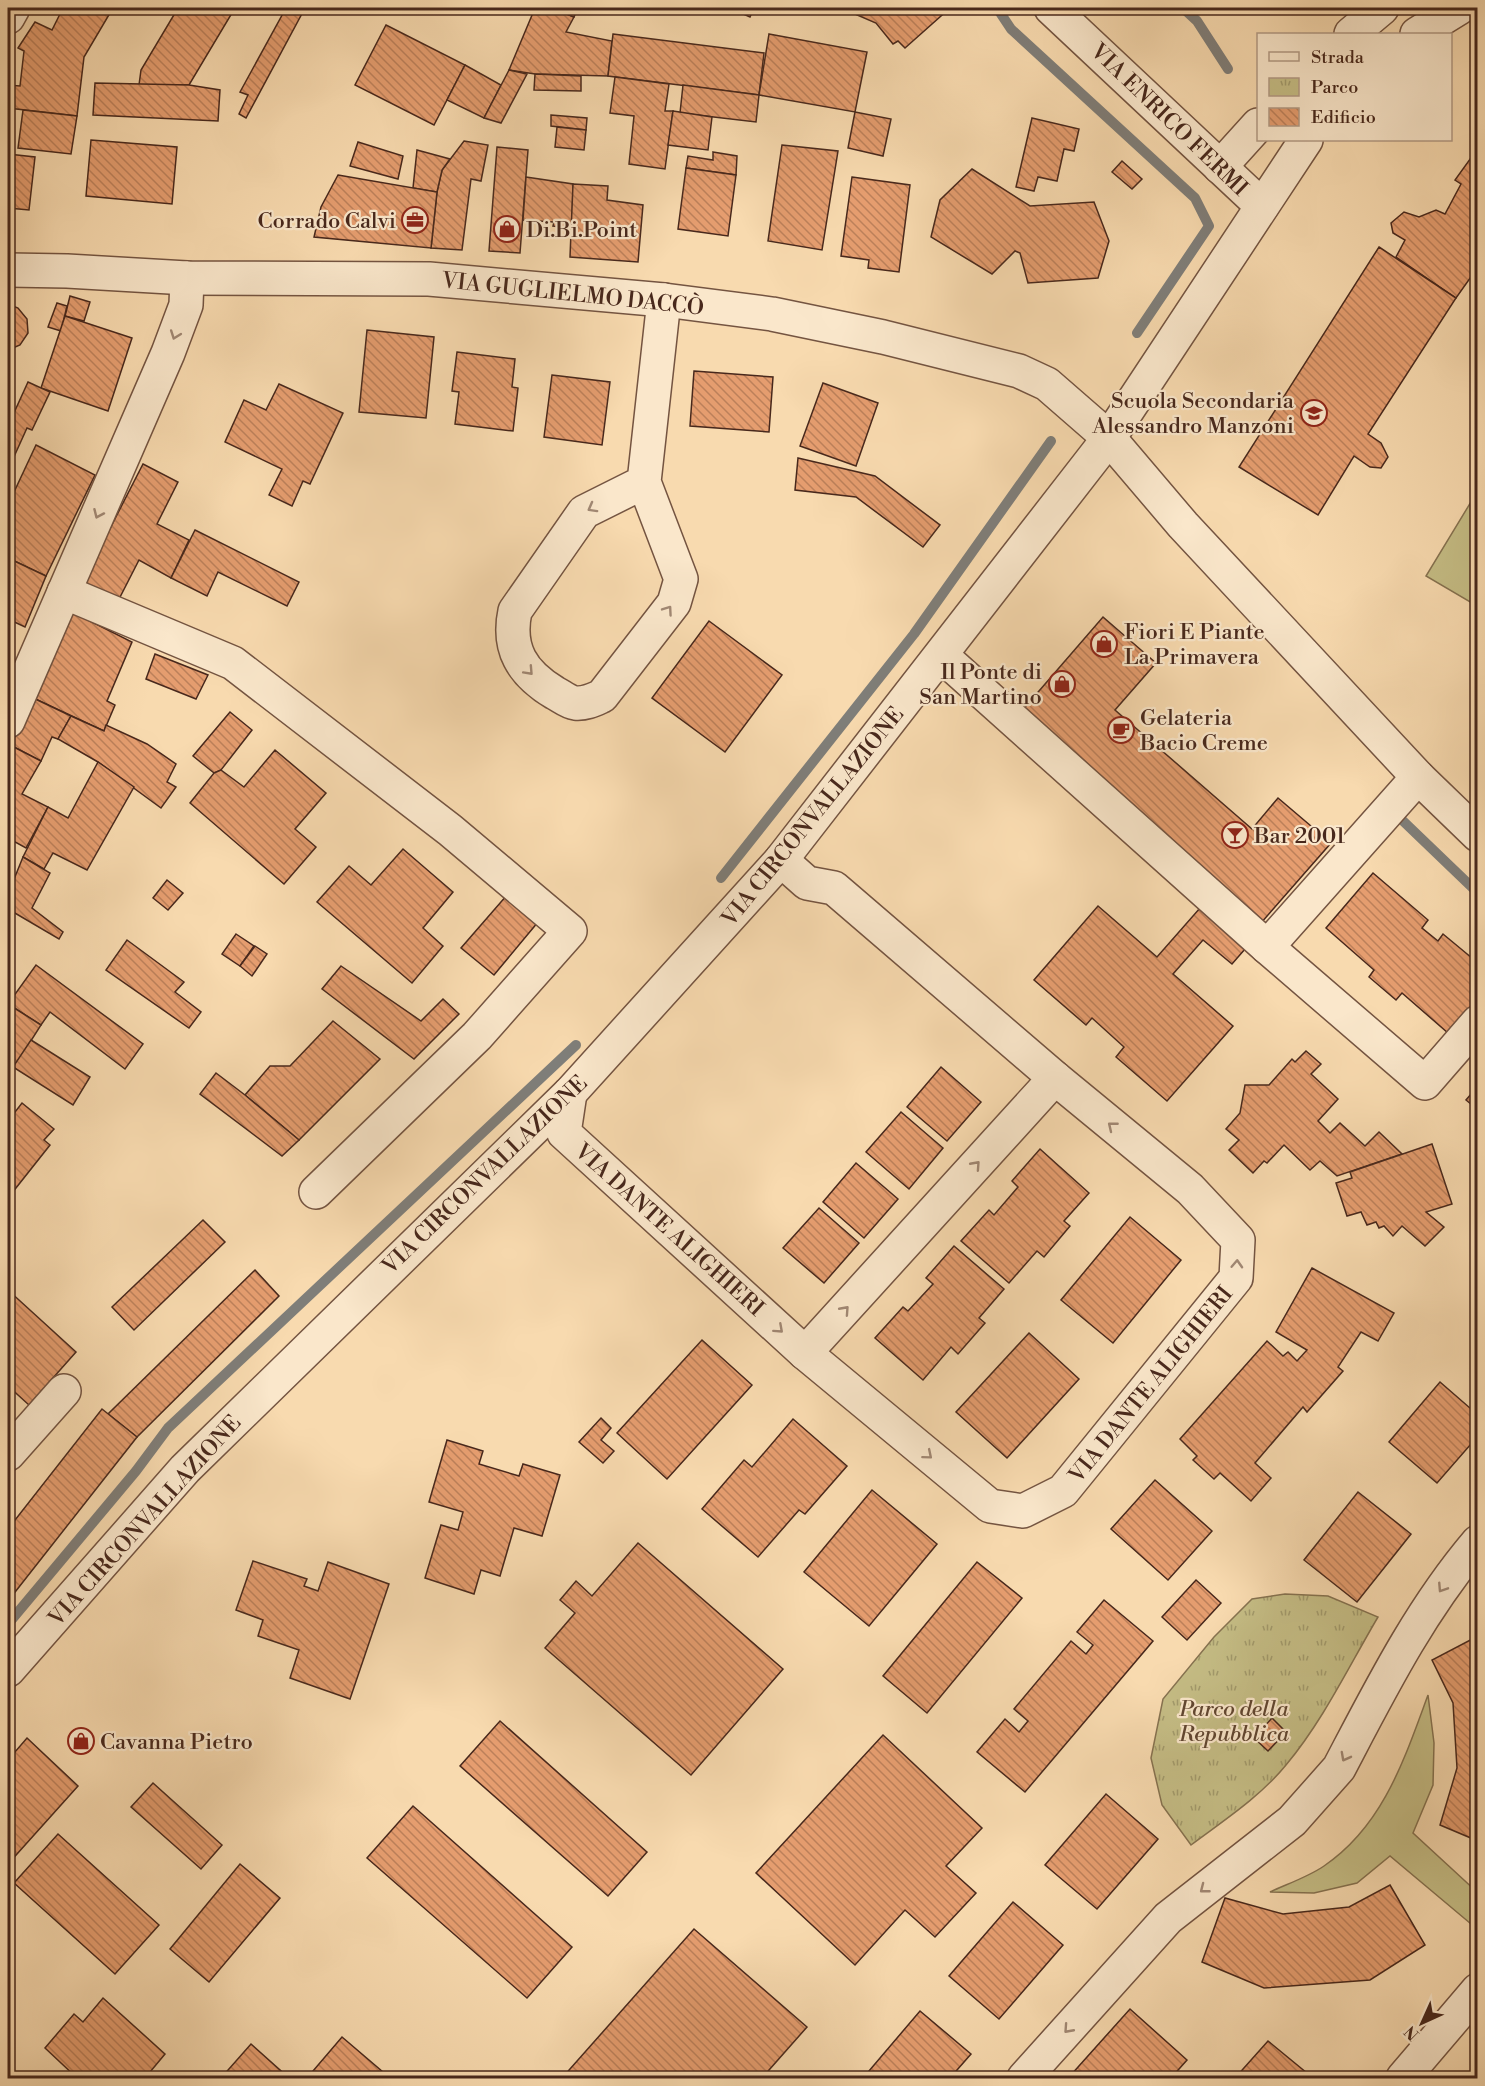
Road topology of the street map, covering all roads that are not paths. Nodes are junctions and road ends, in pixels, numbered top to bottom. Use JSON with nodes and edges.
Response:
{"nodes":[{"id":1,"x":13,"y":8,"type":"edge"},
{"id":2,"x":1052,"y":8,"type":"edge"},
{"id":3,"x":1382,"y":8,"type":"edge"},
{"id":4,"x":1459,"y":8,"type":"edge"},
{"id":5,"x":8,"y":16,"type":"edge"},
{"id":6,"x":1352,"y":33,"type":"edge"},
{"id":7,"x":1419,"y":33,"type":"edge"},
{"id":8,"x":1257,"y":127,"type":"edge"},
{"id":9,"x":1305,"y":141,"type":"edge"},
{"id":10,"x":1220,"y":167,"type":"junction"},
{"id":11,"x":1262,"y":206,"type":"junction"},
{"id":12,"x":8,"y":270,"type":"edge"},
{"id":13,"x":188,"y":278,"type":"junction"},
{"id":14,"x":664,"y":300,"type":"junction"},
{"id":15,"x":1109,"y":438,"type":"junction"},
{"id":16,"x":644,"y":482,"type":"junction"},
{"id":17,"x":64,"y":592,"type":"junction"},
{"id":18,"x":939,"y":658,"type":"junction"},
{"id":19,"x":8,"y":721,"type":"edge"},
{"id":20,"x":1418,"y":777,"type":"junction"},
{"id":21,"x":1478,"y":834,"type":"edge"},
{"id":22,"x":782,"y":860,"type":"junction"},
{"id":23,"x":1267,"y":947,"type":"junction"},
{"id":24,"x":1478,"y":1022,"type":"edge"},
{"id":25,"x":1055,"y":1078,"type":"junction"},
{"id":26,"x":570,"y":1093,"type":"junction"},
{"id":27,"x":316,"y":1192,"type":"dead end"},
{"id":28,"x":806,"y":1353,"type":"junction"},
{"id":29,"x":64,"y":1391,"type":"dead end"},
{"id":30,"x":8,"y":1454,"type":"edge"},
{"id":31,"x":1478,"y":1542,"type":"edge"},
{"id":32,"x":8,"y":1670,"type":"edge"},
{"id":33,"x":1478,"y":1990,"type":"edge"},
{"id":34,"x":1024,"y":2079,"type":"edge"},
{"id":35,"x":1402,"y":2079,"type":"edge"}],
"edges":[{"from":1,"to":5,"type":"street"},
{"from":2,"to":10,"type":"street","name":"VIA ENRICO FERMI"},
{"from":3,"to":6,"type":"street"},
{"from":4,"to":7,"type":"street"},
{"from":8,"to":10,"type":"street"},
{"from":9,"to":11,"type":"street","name":"VIA CIRCONVALLAZIONE"},
{"from":10,"to":11,"type":"street","name":"VIA ENRICO FERMI"},
{"from":11,"to":15,"type":"street","name":"VIA CIRCONVALLAZIONE"},
{"from":12,"to":13,"type":"street","name":"VIA GUGLIELMO DACCÒ"},
{"from":13,"to":14,"type":"street","name":"VIA GUGLIELMO DACCÒ"},
{"from":13,"to":17,"type":"street","one_way":true},
{"from":14,"to":15,"type":"street","name":"VIA GUGLIELMO DACCÒ"},
{"from":14,"to":16,"type":"street"},
{"from":15,"to":18,"type":"street","name":"VIA CIRCONVALLAZIONE"},
{"from":15,"to":20,"type":"street","name":"VIA GUGLIELMO DACCÒ"},
{"from":16,"to":16,"type":"street","one_way":true},
{"from":17,"to":19,"type":"street"},
{"from":17,"to":27,"type":"street"},
{"from":18,"to":22,"type":"street","name":"VIA CIRCONVALLAZIONE"},
{"from":18,"to":23,"type":"street"},
{"from":20,"to":21,"type":"street","name":"VIA GUGLIELMO DACCÒ"},
{"from":20,"to":23,"type":"street"},
{"from":22,"to":25,"type":"street","name":"VIA DANTE ALIGHIERI"},
{"from":22,"to":26,"type":"street","name":"VIA CIRCONVALLAZIONE"},
{"from":23,"to":24,"type":"street"},
{"from":28,"to":25,"type":"street","one_way":true},
{"from":28,"to":25,"type":"street","name":"VIA DANTE ALIGHIERI","one_way":true},
{"from":26,"to":28,"type":"street","name":"VIA DANTE ALIGHIERI","one_way":true},
{"from":26,"to":32,"type":"street","name":"VIA CIRCONVALLAZIONE"},
{"from":29,"to":30,"type":"street"},
{"from":31,"to":34,"type":"street","one_way":true},
{"from":33,"to":35,"type":"street"}]}
